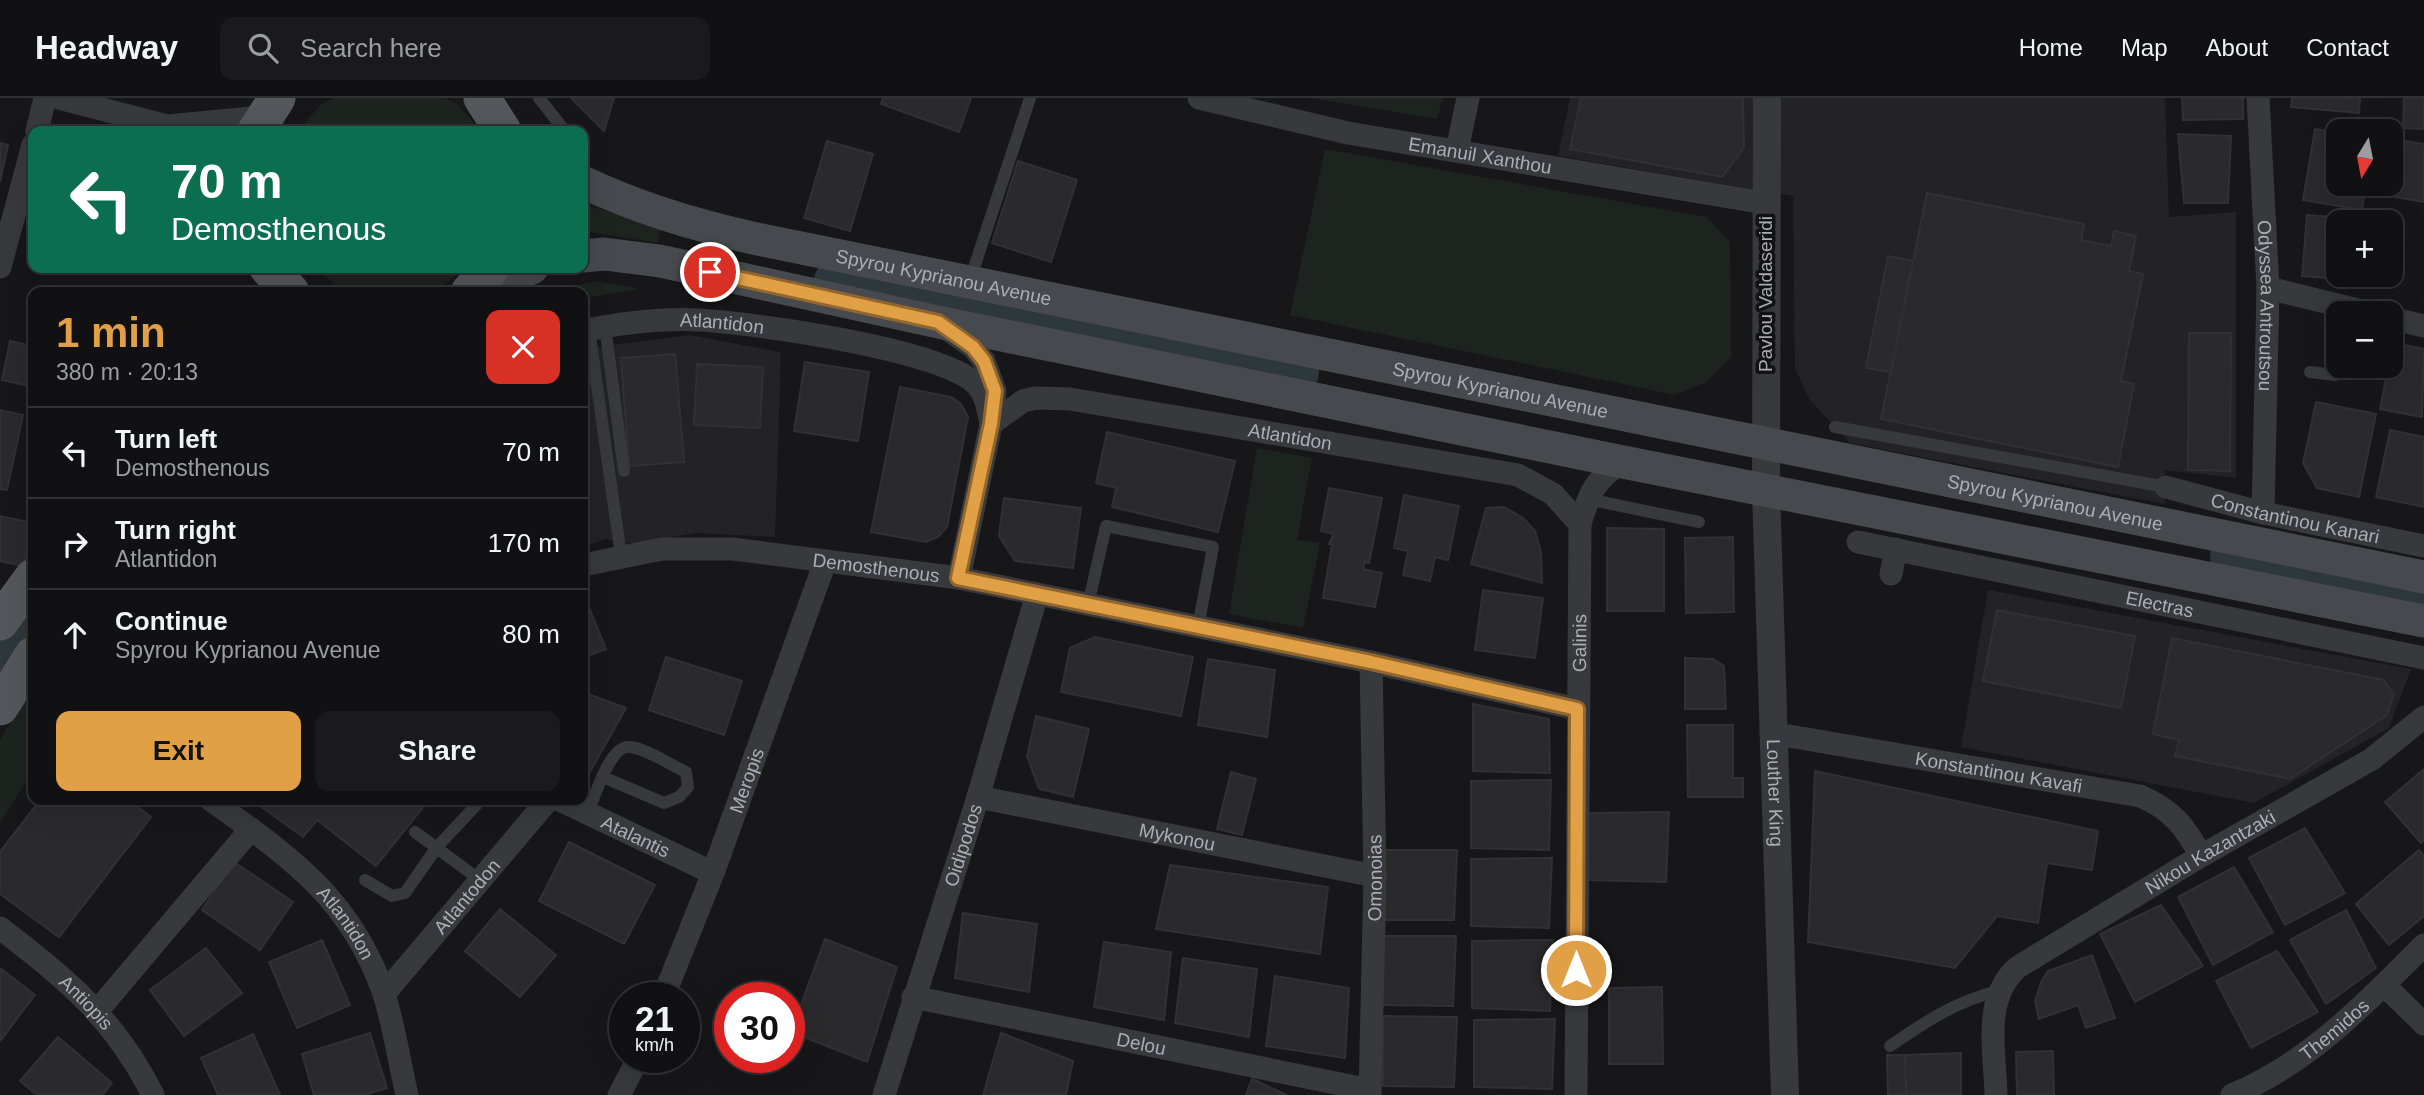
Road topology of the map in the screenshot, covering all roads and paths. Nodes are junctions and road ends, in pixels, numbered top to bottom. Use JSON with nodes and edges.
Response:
{"nodes":[{"id":1,"x":45,"y":98,"type":"edge"},
{"id":2,"x":59,"y":98,"type":"edge"},
{"id":3,"x":539,"y":98,"type":"edge"},
{"id":4,"x":1030,"y":98,"type":"edge"},
{"id":5,"x":1199,"y":98,"type":"edge"},
{"id":6,"x":1468,"y":98,"type":"edge"},
{"id":7,"x":1767,"y":98,"type":"edge"},
{"id":8,"x":2258,"y":98,"type":"edge"},
{"id":9,"x":265,"y":115,"type":"edge"},
{"id":10,"x":38,"y":126,"type":"edge"},
{"id":11,"x":154,"y":126,"type":"edge"},
{"id":12,"x":194,"y":126,"type":"edge"},
{"id":13,"x":561,"y":126,"type":"edge"},
{"id":14,"x":1457,"y":150,"type":"junction"},
{"id":15,"x":28,"y":163,"type":"edge"},
{"id":16,"x":588,"y":184,"type":"edge"},
{"id":17,"x":1765,"y":203,"type":"junction"},
{"id":18,"x":588,"y":256,"type":"edge"},
{"id":19,"x":0,"y":267,"type":"edge"},
{"id":20,"x":487,"y":273,"type":"edge"},
{"id":21,"x":519,"y":273,"type":"edge"},
{"id":22,"x":969,"y":284,"type":"junction"},
{"id":23,"x":475,"y":287,"type":"edge"},
{"id":24,"x":484,"y":287,"type":"edge"},
{"id":25,"x":2268,"y":288,"type":"junction"},
{"id":26,"x":2326,"y":303,"type":"edge"},
{"id":27,"x":2403,"y":321,"type":"edge"},
{"id":28,"x":938,"y":322,"type":"junction"},
{"id":29,"x":2424,"y":326,"type":"edge"},
{"id":30,"x":592,"y":329,"type":"edge"},
{"id":31,"x":2310,"y":372,"type":"dead end"},
{"id":32,"x":2326,"y":373,"type":"edge"},
{"id":33,"x":991,"y":424,"type":"junction"},
{"id":34,"x":1835,"y":427,"type":"dead end"},
{"id":35,"x":1765,"y":442,"type":"junction"},
{"id":36,"x":1623,"y":462,"type":"junction"},
{"id":37,"x":624,"y":471,"type":"dead end"},
{"id":38,"x":2166,"y":487,"type":"joint"},
{"id":39,"x":1766,"y":490,"type":"junction"},
{"id":40,"x":1587,"y":499,"type":"junction"},
{"id":41,"x":2263,"y":513,"type":"junction"},
{"id":42,"x":1699,"y":522,"type":"dead end"},
{"id":43,"x":1580,"y":524,"type":"junction"},
{"id":44,"x":1858,"y":542,"type":"dead end"},
{"id":45,"x":2424,"y":546,"type":"edge"},
{"id":46,"x":1896,"y":549,"type":"junction"},
{"id":47,"x":621,"y":556,"type":"junction"},
{"id":48,"x":825,"y":562,"type":"junction"},
{"id":49,"x":588,"y":564,"type":"edge"},
{"id":50,"x":1891,"y":574,"type":"dead end"},
{"id":51,"x":2424,"y":577,"type":"edge"},
{"id":52,"x":958,"y":578,"type":"junction"},
{"id":53,"x":28,"y":584,"type":"edge"},
{"id":54,"x":1037,"y":594,"type":"junction"},
{"id":55,"x":1087,"y":604,"type":"junction"},
{"id":56,"x":2424,"y":621,"type":"edge"},
{"id":57,"x":0,"y":622,"type":"edge"},
{"id":58,"x":1198,"y":627,"type":"junction"},
{"id":59,"x":2424,"y":658,"type":"edge"},
{"id":60,"x":1371,"y":662,"type":"junction"},
{"id":61,"x":28,"y":663,"type":"edge"},
{"id":62,"x":0,"y":707,"type":"edge"},
{"id":63,"x":1577,"y":709,"type":"junction"},
{"id":64,"x":2424,"y":717,"type":"edge"},
{"id":65,"x":1771,"y":733,"type":"junction"},
{"id":66,"x":603,"y":777,"type":"junction"},
{"id":67,"x":978,"y":797,"type":"junction"},
{"id":68,"x":218,"y":805,"type":"edge"},
{"id":69,"x":476,"y":805,"type":"edge"},
{"id":70,"x":544,"y":805,"type":"edge"},
{"id":71,"x":570,"y":805,"type":"edge"},
{"id":72,"x":587,"y":813,"type":"junction"},
{"id":73,"x":250,"y":829,"type":"junction"},
{"id":74,"x":415,"y":832,"type":"dead end"},
{"id":75,"x":438,"y":847,"type":"junction"},
{"id":76,"x":2201,"y":856,"type":"junction"},
{"id":77,"x":713,"y":873,"type":"junction"},
{"id":78,"x":1375,"y":876,"type":"junction"},
{"id":79,"x":365,"y":880,"type":"dead end"},
{"id":80,"x":480,"y":880,"type":"junction"},
{"id":81,"x":0,"y":928,"type":"edge"},
{"id":82,"x":2424,"y":945,"type":"edge"},
{"id":83,"x":669,"y":982,"type":"edge"},
{"id":84,"x":2384,"y":985,"type":"junction"},
{"id":85,"x":1998,"y":991,"type":"junction"},
{"id":86,"x":384,"y":994,"type":"junction"},
{"id":87,"x":913,"y":997,"type":"junction"},
{"id":88,"x":98,"y":1010,"type":"junction"},
{"id":89,"x":2424,"y":1024,"type":"edge"},
{"id":90,"x":1889,"y":1046,"type":"dead end"},
{"id":91,"x":631,"y":1073,"type":"edge"},
{"id":92,"x":1370,"y":1092,"type":"edge"},
{"id":93,"x":153,"y":1095,"type":"edge"},
{"id":94,"x":407,"y":1095,"type":"edge"},
{"id":95,"x":619,"y":1095,"type":"edge"},
{"id":96,"x":884,"y":1095,"type":"edge"},
{"id":97,"x":1576,"y":1095,"type":"edge"},
{"id":98,"x":1785,"y":1095,"type":"edge"},
{"id":99,"x":1996,"y":1095,"type":"edge"},
{"id":100,"x":2234,"y":1095,"type":"edge"}],
"edges":[{"from":1,"to":10,"type":"street"},
{"from":2,"to":11,"type":"street"},
{"from":3,"to":13,"type":"lane"},
{"from":4,"to":22,"type":"lane"},
{"from":5,"to":14,"type":"street","name":"Emanuil Xanthou"},
{"from":6,"to":14,"type":"street"},
{"from":7,"to":17,"type":"street","name":"Pavlou Valdaseridi"},
{"from":8,"to":25,"type":"street","name":"Odyssea Antroutsou"},
{"from":9,"to":12,"type":"street"},
{"from":14,"to":17,"type":"street","name":"Emanuil Xanthou"},
{"from":15,"to":19,"type":"street"},
{"from":16,"to":22,"type":"main road","name":"Spyrou Kyprianou Avenue"},
{"from":17,"to":35,"type":"street","name":"Pavlou Valdaseridi"},
{"from":18,"to":28,"type":"main road"},
{"from":20,"to":23,"type":"main road"},
{"from":21,"to":24,"type":"main road"},
{"from":22,"to":35,"type":"main road","name":"Spyrou Kyprianou Avenue"},
{"from":25,"to":26,"type":"street"},
{"from":25,"to":41,"type":"street","name":"Odyssea Antroutsou"},
{"from":27,"to":29,"type":"street"},
{"from":28,"to":33,"type":"street","name":"Atlantidon"},
{"from":28,"to":36,"type":"main road"},
{"from":30,"to":33,"type":"street","name":"Atlantidon"},
{"from":30,"to":37,"type":"lane"},
{"from":30,"to":47,"type":"lane"},
{"from":31,"to":32,"type":"lane"},
{"from":33,"to":43,"type":"street","name":"Atlantidon"},
{"from":33,"to":52,"type":"street","name":"Atlantidon"},
{"from":34,"to":38,"type":"lane"},
{"from":35,"to":39,"type":"street","name":"Pavlou Valdaseridi"},
{"from":35,"to":51,"type":"main road","name":"Spyrou Kyprianou Avenue"},
{"from":36,"to":39,"type":"main road"},
{"from":36,"to":40,"type":"street","name":"Galinis"},
{"from":38,"to":41,"type":"street","name":"Constantinou Kanari"},
{"from":39,"to":56,"type":"main road"},
{"from":39,"to":65,"type":"street","name":"Louther King"},
{"from":40,"to":42,"type":"lane"},
{"from":40,"to":43,"type":"street","name":"Galinis"},
{"from":41,"to":45,"type":"street","name":"Constantinou Kanari"},
{"from":43,"to":63,"type":"street","name":"Galinis"},
{"from":44,"to":46,"type":"street","name":"Electras"},
{"from":46,"to":50,"type":"street"},
{"from":46,"to":59,"type":"street","name":"Electras"},
{"from":47,"to":48,"type":"street","name":"Demosthenous"},
{"from":47,"to":49,"type":"street","name":"Demosthenous"},
{"from":48,"to":52,"type":"street","name":"Demosthenous"},
{"from":48,"to":77,"type":"street","name":"Meropis"},
{"from":52,"to":54,"type":"street","name":"Demosthenous"},
{"from":53,"to":57,"type":"main road"},
{"from":54,"to":55,"type":"street","name":"Demosthenous"},
{"from":54,"to":67,"type":"street","name":"Oidipodos"},
{"from":55,"to":58,"type":"street","name":"Demosthenous"},
{"from":55,"to":58,"type":"lane"},
{"from":58,"to":60,"type":"street","name":"Demosthenous"},
{"from":60,"to":63,"type":"street","name":"Demosthenous"},
{"from":60,"to":78,"type":"street","name":"Omonoias"},
{"from":61,"to":62,"type":"main road"},
{"from":63,"to":97,"type":"street","name":"Galinis"},
{"from":64,"to":76,"type":"street","name":"Nikou Kazantzaki"},
{"from":65,"to":76,"type":"street","name":"Konstantinou Kavafi"},
{"from":65,"to":98,"type":"street","name":"Louther King"},
{"from":66,"to":66,"type":"lane"},
{"from":66,"to":72,"type":"lane"},
{"from":67,"to":78,"type":"street","name":"Mykonou"},
{"from":67,"to":87,"type":"street","name":"Oidipodos"},
{"from":68,"to":73,"type":"street","name":"Atlantidon"},
{"from":69,"to":75,"type":"lane"},
{"from":70,"to":80,"type":"street","name":"Atlantodon"},
{"from":71,"to":72,"type":"street","name":"Atalantis"},
{"from":72,"to":77,"type":"street","name":"Atalantis"},
{"from":73,"to":86,"type":"street","name":"Atlantidon"},
{"from":73,"to":88,"type":"street"},
{"from":74,"to":75,"type":"lane"},
{"from":75,"to":79,"type":"lane"},
{"from":75,"to":80,"type":"lane"},
{"from":76,"to":85,"type":"street","name":"Nikou Kazantzaki"},
{"from":77,"to":83,"type":"street","name":"Meropis"},
{"from":78,"to":92,"type":"street","name":"Omonoias"},
{"from":80,"to":86,"type":"street","name":"Atlantodon"},
{"from":81,"to":88,"type":"street","name":"Antiopis"},
{"from":82,"to":84,"type":"street","name":"Themidos"},
{"from":84,"to":89,"type":"street"},
{"from":84,"to":100,"type":"street","name":"Themidos"},
{"from":85,"to":90,"type":"lane"},
{"from":85,"to":99,"type":"street"},
{"from":86,"to":94,"type":"street","name":"Atlantidon"},
{"from":87,"to":92,"type":"street","name":"Delou"},
{"from":87,"to":96,"type":"street","name":"Oidipodos"},
{"from":88,"to":93,"type":"street","name":"Antiopis"},
{"from":91,"to":95,"type":"street"}]}
